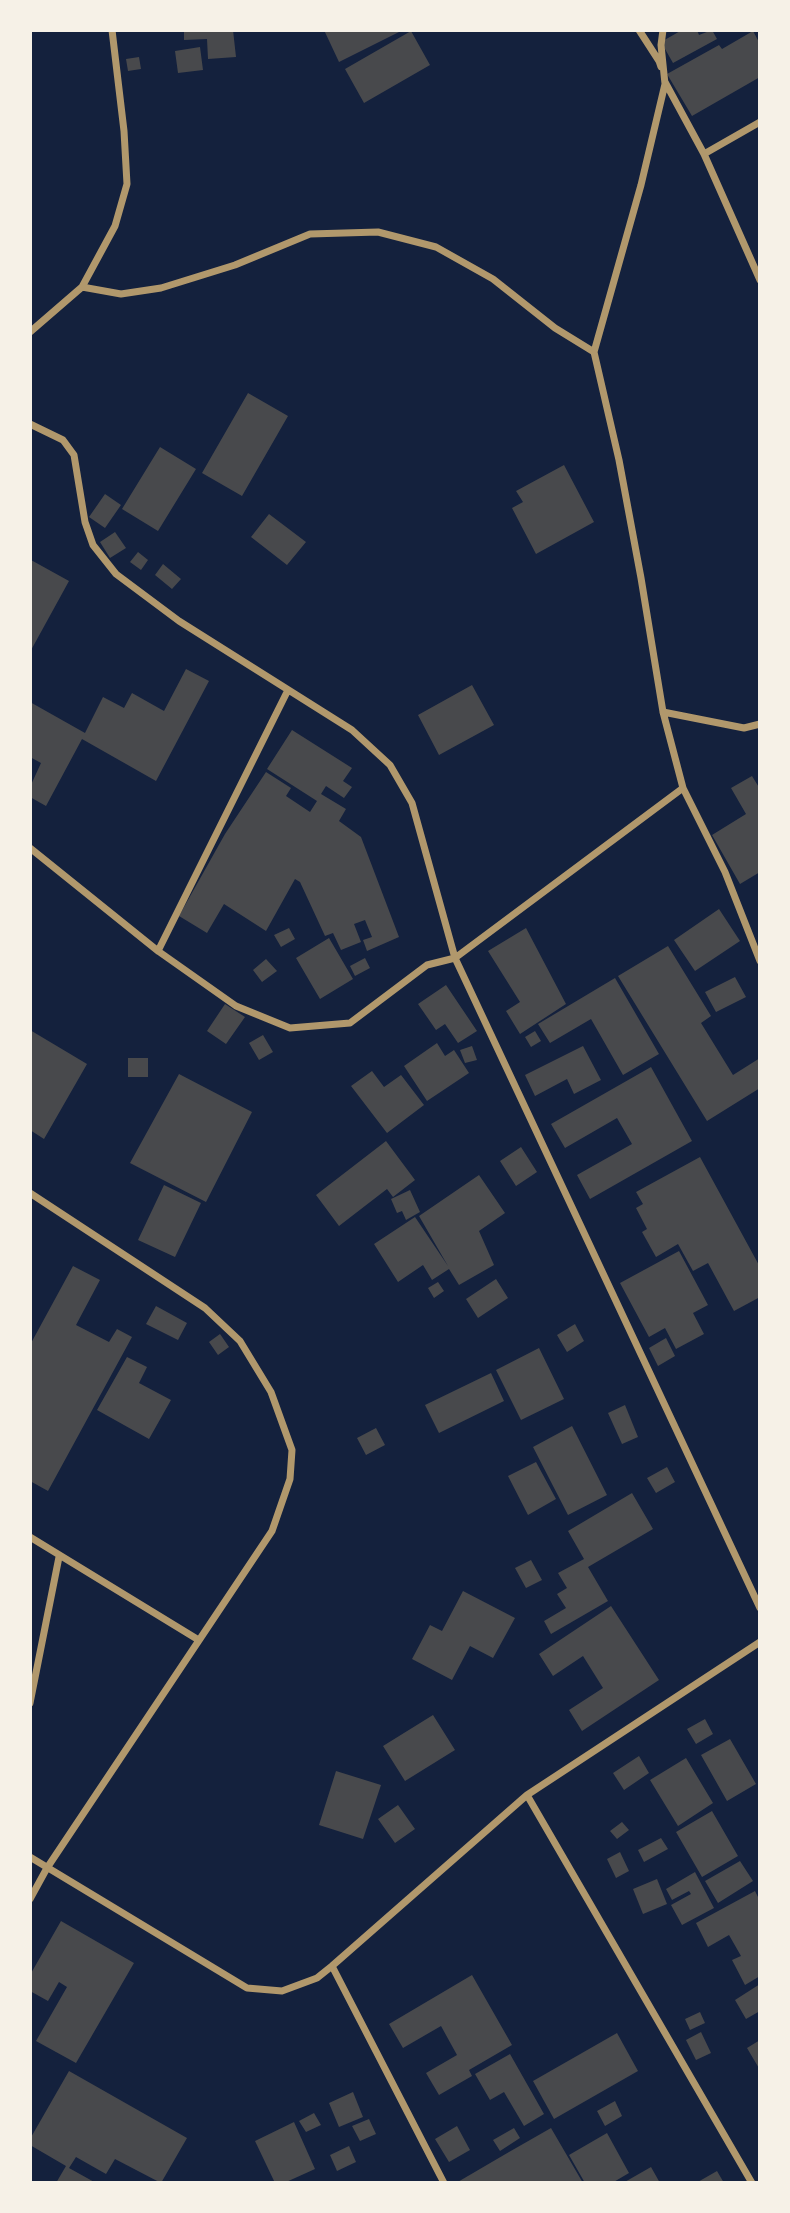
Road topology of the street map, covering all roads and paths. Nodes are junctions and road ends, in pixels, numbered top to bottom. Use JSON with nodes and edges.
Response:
{"nodes":[{"id":1,"x":113,"y":30,"type":"edge"},
{"id":2,"x":639,"y":30,"type":"edge"},
{"id":3,"x":663,"y":30,"type":"edge"},
{"id":4,"x":666,"y":84,"type":"junction"},
{"id":5,"x":760,"y":122,"type":"edge"},
{"id":6,"x":704,"y":154,"type":"junction"},
{"id":7,"x":760,"y":280,"type":"edge"},
{"id":8,"x":82,"y":287,"type":"junction"},
{"id":9,"x":30,"y":332,"type":"edge"},
{"id":10,"x":594,"y":352,"type":"junction"},
{"id":11,"x":30,"y":424,"type":"edge"},
{"id":12,"x":288,"y":690,"type":"junction"},
{"id":13,"x":663,"y":712,"type":"junction"},
{"id":14,"x":760,"y":724,"type":"edge"},
{"id":15,"x":683,"y":788,"type":"junction"},
{"id":16,"x":30,"y":848,"type":"edge"},
{"id":17,"x":158,"y":951,"type":"junction"},
{"id":18,"x":455,"y":958,"type":"junction"},
{"id":19,"x":760,"y":961,"type":"edge"},
{"id":20,"x":30,"y":1193,"type":"edge"},
{"id":21,"x":30,"y":1538,"type":"edge"},
{"id":22,"x":60,"y":1557,"type":"junction"},
{"id":23,"x":760,"y":1608,"type":"edge"},
{"id":24,"x":198,"y":1640,"type":"junction"},
{"id":25,"x":760,"y":1643,"type":"edge"},
{"id":26,"x":30,"y":1703,"type":"edge"},
{"id":27,"x":527,"y":1795,"type":"junction"},
{"id":28,"x":30,"y":1857,"type":"edge"},
{"id":29,"x":47,"y":1868,"type":"junction"},
{"id":30,"x":30,"y":1899,"type":"edge"},
{"id":31,"x":332,"y":1966,"type":"junction"},
{"id":32,"x":444,"y":2183,"type":"edge"},
{"id":33,"x":752,"y":2183,"type":"edge"}],
"edges":[{"from":1,"to":8,"type":"street"},
{"from":2,"to":4,"type":"street"},
{"from":3,"to":4,"type":"street"},
{"from":4,"to":6,"type":"street"},
{"from":4,"to":10,"type":"street"},
{"from":5,"to":6,"type":"street"},
{"from":6,"to":7,"type":"street"},
{"from":8,"to":9,"type":"street"},
{"from":8,"to":10,"type":"street"},
{"from":10,"to":13,"type":"street"},
{"from":11,"to":12,"type":"street"},
{"from":12,"to":17,"type":"street"},
{"from":12,"to":18,"type":"street"},
{"from":13,"to":14,"type":"street"},
{"from":13,"to":15,"type":"street"},
{"from":15,"to":18,"type":"street"},
{"from":15,"to":19,"type":"street"},
{"from":16,"to":17,"type":"street"},
{"from":17,"to":18,"type":"street"},
{"from":18,"to":23,"type":"street"},
{"from":20,"to":24,"type":"street"},
{"from":21,"to":22,"type":"street"},
{"from":22,"to":24,"type":"street"},
{"from":22,"to":26,"type":"street"},
{"from":24,"to":29,"type":"street"},
{"from":25,"to":27,"type":"street"},
{"from":27,"to":31,"type":"street"},
{"from":27,"to":33,"type":"street"},
{"from":28,"to":29,"type":"street"},
{"from":29,"to":30,"type":"street"},
{"from":29,"to":31,"type":"street"},
{"from":31,"to":32,"type":"street"}]}
